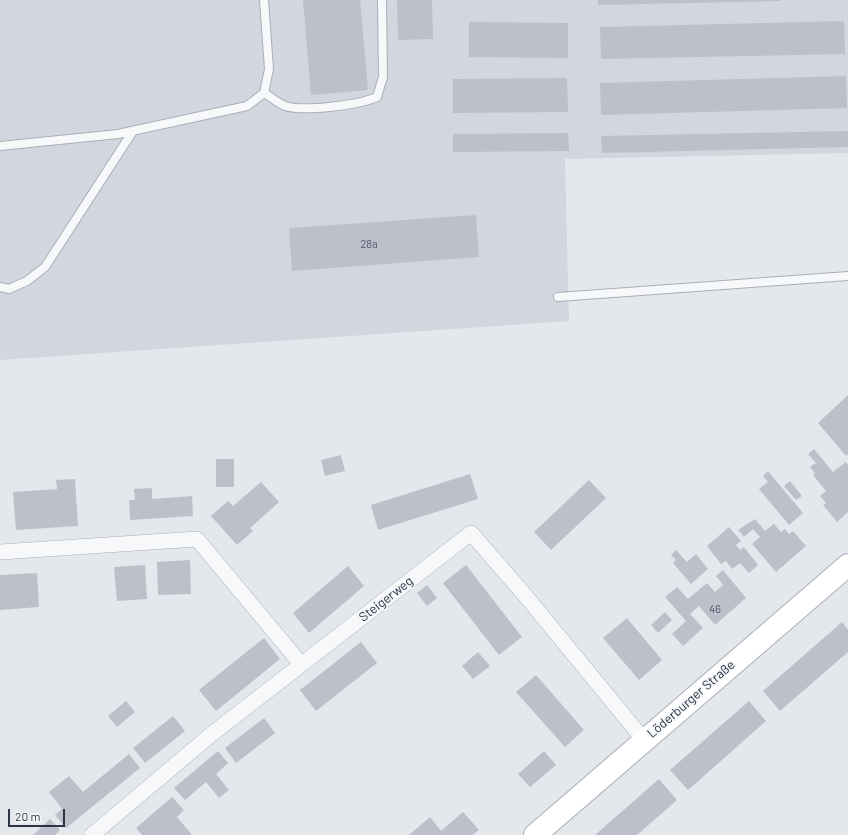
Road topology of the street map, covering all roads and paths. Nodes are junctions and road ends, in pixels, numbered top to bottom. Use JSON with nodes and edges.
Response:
{"nodes":[{"id":1,"x":264,"y":0,"type":"edge"},
{"id":2,"x":382,"y":0,"type":"edge"},
{"id":3,"x":264,"y":94,"type":"junction"},
{"id":4,"x":133,"y":131,"type":"junction"},
{"id":5,"x":0,"y":146,"type":"edge"},
{"id":6,"x":848,"y":276,"type":"edge"},
{"id":7,"x":0,"y":287,"type":"edge"},
{"id":8,"x":558,"y":297,"type":"dead end"},
{"id":9,"x":0,"y":552,"type":"edge"},
{"id":10,"x":848,"y":565,"type":"edge"},
{"id":11,"x":301,"y":664,"type":"junction"},
{"id":12,"x":644,"y":740,"type":"junction"},
{"id":13,"x":92,"y":835,"type":"edge"},
{"id":14,"x":535,"y":835,"type":"edge"}],
"edges":[{"from":1,"to":3,"type":"lane"},
{"from":2,"to":3,"type":"lane"},
{"from":3,"to":4,"type":"lane"},
{"from":4,"to":5,"type":"lane"},
{"from":4,"to":7,"type":"lane"},
{"from":6,"to":8,"type":"lane"},
{"from":9,"to":11,"type":"street"},
{"from":10,"to":12,"type":"street","name":"Löderburger Straße"},
{"from":11,"to":12,"type":"street","name":"Steigerweg"},
{"from":11,"to":13,"type":"street","name":"Steigerweg"},
{"from":12,"to":14,"type":"street","name":"Löderburger Straße"}]}
